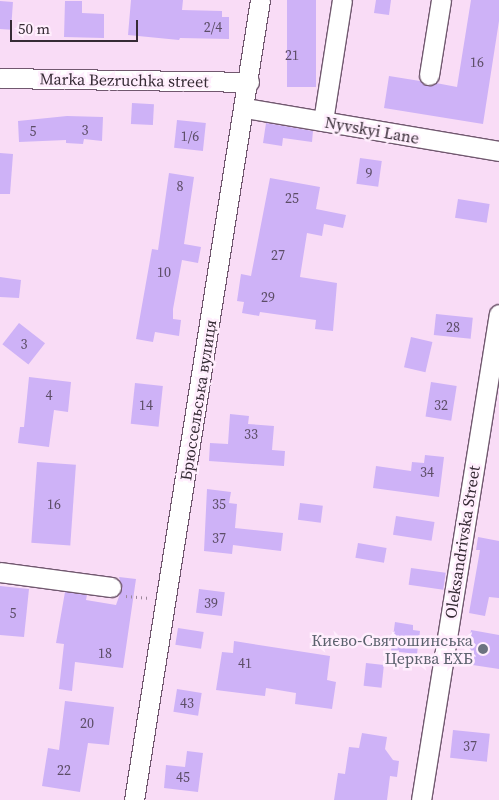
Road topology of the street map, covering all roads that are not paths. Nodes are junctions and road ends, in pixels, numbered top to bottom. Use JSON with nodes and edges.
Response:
{"nodes":[{"id":1,"x":260,"y":0,"type":"edge"},
{"id":2,"x":342,"y":0,"type":"edge"},
{"id":3,"x":441,"y":0,"type":"edge"},
{"id":4,"x":430,"y":75,"type":"dead end"},
{"id":5,"x":0,"y":78,"type":"edge"},
{"id":6,"x":249,"y":82,"type":"junction"},
{"id":7,"x":245,"y":108,"type":"junction"},
{"id":8,"x":323,"y":121,"type":"junction"},
{"id":9,"x":499,"y":151,"type":"edge"},
{"id":10,"x":499,"y":314,"type":"edge"},
{"id":11,"x":0,"y":572,"type":"edge"},
{"id":12,"x":111,"y":587,"type":"road end"},
{"id":13,"x":134,"y":800,"type":"edge"},
{"id":14,"x":420,"y":800,"type":"edge"}],
"edges":[{"from":1,"to":6,"type":"street","name":"Брюссельська вулиця"},
{"from":2,"to":8,"type":"street"},
{"from":3,"to":4,"type":"street"},
{"from":5,"to":6,"type":"street","name":"Marka Bezruchka street"},
{"from":6,"to":7,"type":"street","name":"Брюссельська вулиця"},
{"from":7,"to":8,"type":"street","name":"Nyvskyi Lane"},
{"from":7,"to":13,"type":"street","name":"Брюссельська вулиця"},
{"from":8,"to":9,"type":"street","name":"Nyvskyi Lane"},
{"from":10,"to":14,"type":"street","name":"Oleksandrivska Street"},
{"from":11,"to":12,"type":"street"}]}
